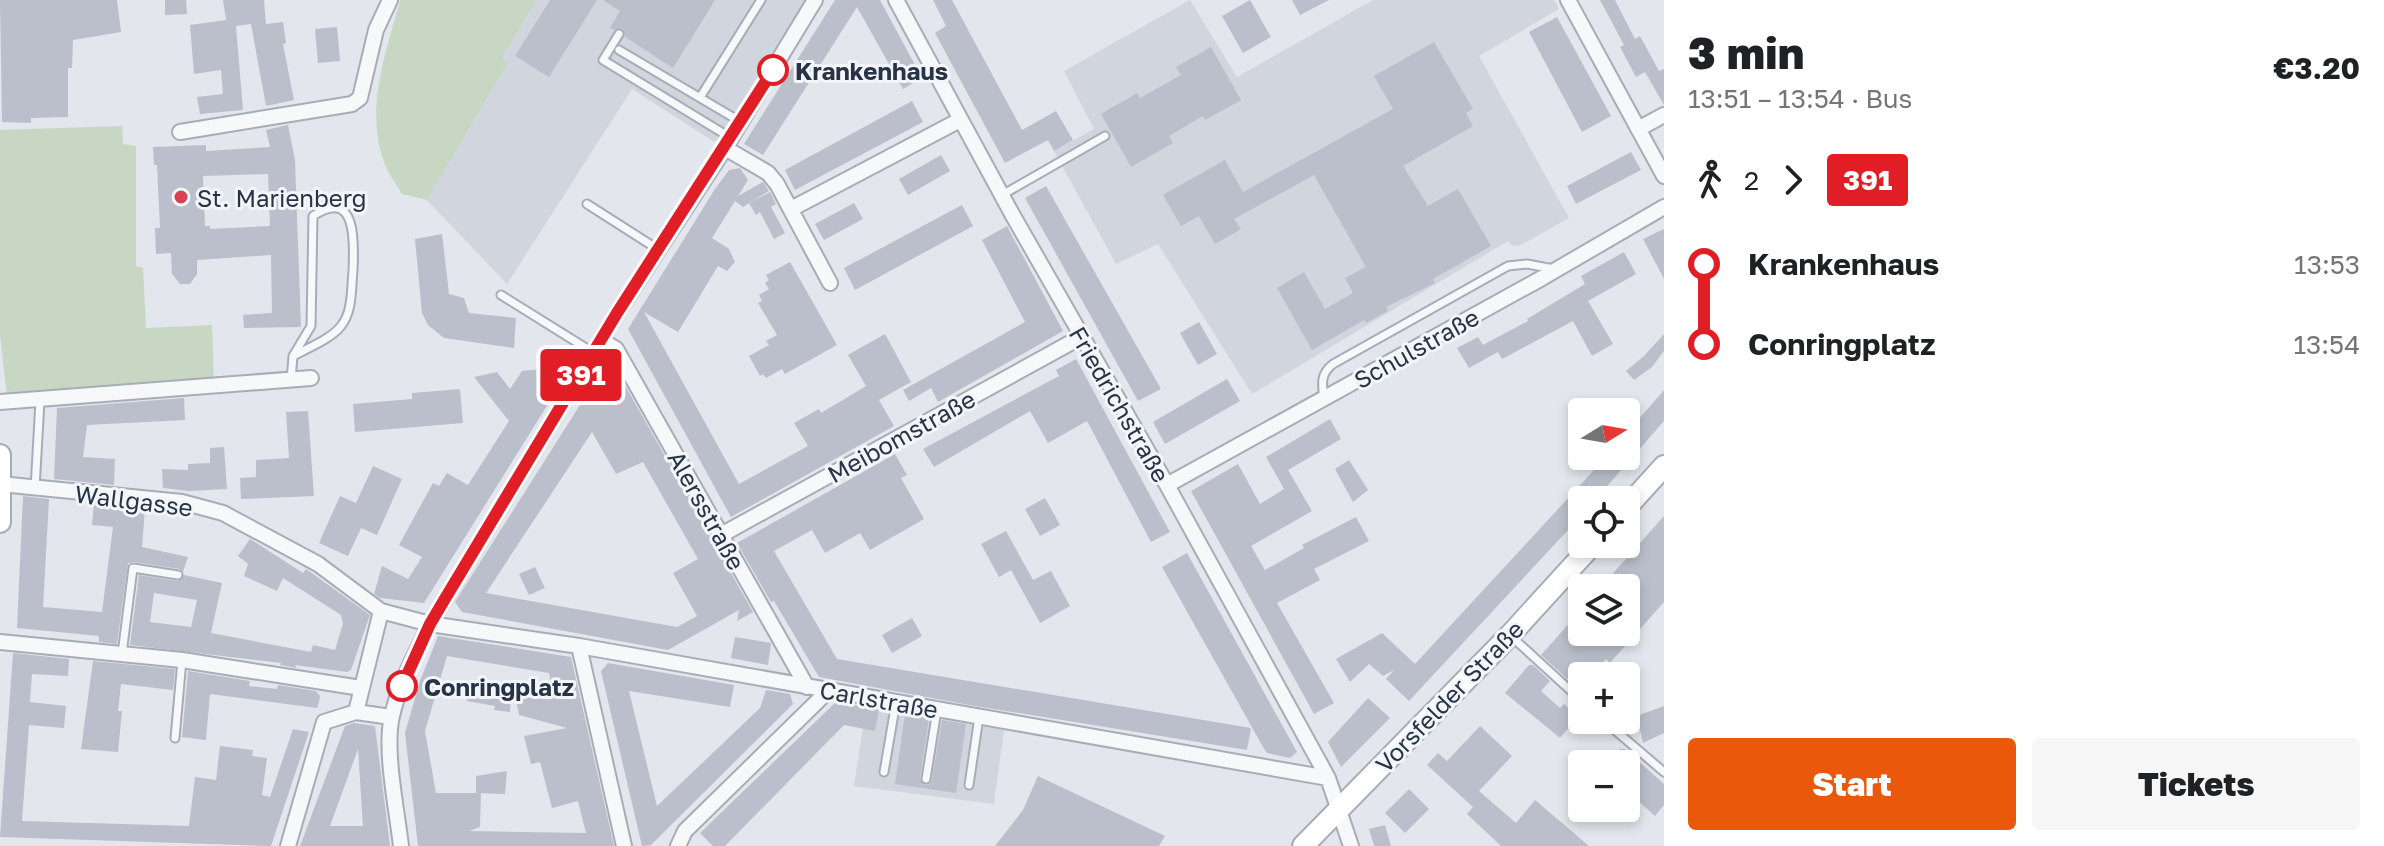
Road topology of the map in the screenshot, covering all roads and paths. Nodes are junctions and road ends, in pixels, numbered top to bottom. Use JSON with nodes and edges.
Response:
{"nodes":[{"id":1,"x":390,"y":0,"type":"edge"},
{"id":2,"x":761,"y":0,"type":"edge"},
{"id":3,"x":815,"y":0,"type":"edge"},
{"id":4,"x":896,"y":0,"type":"edge"},
{"id":5,"x":1568,"y":0,"type":"edge"},
{"id":6,"x":619,"y":34,"type":"dead end"},
{"id":7,"x":619,"y":50,"type":"dead end"},
{"id":8,"x":701,"y":96,"type":"junction"},
{"id":9,"x":1664,"y":115,"type":"edge"},
{"id":10,"x":960,"y":120,"type":"junction"},
{"id":11,"x":741,"y":122,"type":"junction"},
{"id":12,"x":1638,"y":129,"type":"junction"},
{"id":13,"x":180,"y":132,"type":"dead end"},
{"id":14,"x":1105,"y":136,"type":"dead end"},
{"id":15,"x":728,"y":143,"type":"junction"},
{"id":16,"x":1664,"y":176,"type":"edge"},
{"id":17,"x":1002,"y":195,"type":"junction"},
{"id":18,"x":587,"y":204,"type":"dead end"},
{"id":19,"x":1664,"y":207,"type":"edge"},
{"id":20,"x":791,"y":209,"type":"junction"},
{"id":21,"x":659,"y":250,"type":"junction"},
{"id":22,"x":1556,"y":270,"type":"junction"},
{"id":23,"x":830,"y":283,"type":"dead end"},
{"id":24,"x":501,"y":295,"type":"dead end"},
{"id":25,"x":1081,"y":337,"type":"junction"},
{"id":26,"x":597,"y":347,"type":"junction"},
{"id":27,"x":293,"y":356,"type":"junction"},
{"id":28,"x":311,"y":378,"type":"dead end"},
{"id":29,"x":291,"y":380,"type":"junction"},
{"id":30,"x":1324,"y":399,"type":"junction"},
{"id":31,"x":40,"y":401,"type":"junction"},
{"id":32,"x":0,"y":402,"type":"edge"},
{"id":33,"x":0,"y":455,"type":"edge"},
{"id":34,"x":1663,"y":469,"type":"edge"},
{"id":35,"x":1,"y":484,"type":"edge"},
{"id":36,"x":1167,"y":485,"type":"junction"},
{"id":37,"x":35,"y":489,"type":"junction"},
{"id":38,"x":1640,"y":493,"type":"edge"},
{"id":39,"x":0,"y":522,"type":"edge"},
{"id":40,"x":721,"y":535,"type":"junction"},
{"id":41,"x":1580,"y":558,"type":"edge"},
{"id":42,"x":178,"y":575,"type":"dead end"},
{"id":43,"x":381,"y":611,"type":"junction"},
{"id":44,"x":430,"y":624,"type":"junction"},
{"id":45,"x":1510,"y":635,"type":"junction"},
{"id":46,"x":0,"y":642,"type":"edge"},
{"id":47,"x":579,"y":646,"type":"junction"},
{"id":48,"x":122,"y":654,"type":"junction"},
{"id":49,"x":182,"y":660,"type":"junction"},
{"id":50,"x":807,"y":687,"type":"junction"},
{"id":51,"x":361,"y":688,"type":"junction"},
{"id":52,"x":1568,"y":688,"type":"edge"},
{"id":53,"x":828,"y":691,"type":"junction"},
{"id":54,"x":896,"y":702,"type":"junction"},
{"id":55,"x":937,"y":709,"type":"junction"},
{"id":56,"x":356,"y":712,"type":"junction"},
{"id":57,"x":391,"y":717,"type":"junction"},
{"id":58,"x":979,"y":717,"type":"junction"},
{"id":59,"x":1619,"y":734,"type":"edge"},
{"id":60,"x":175,"y":738,"type":"dead end"},
{"id":61,"x":884,"y":772,"type":"dead end"},
{"id":62,"x":1664,"y":772,"type":"edge"},
{"id":63,"x":1328,"y":778,"type":"junction"},
{"id":64,"x":926,"y":779,"type":"dead end"},
{"id":65,"x":969,"y":785,"type":"dead end"},
{"id":66,"x":1338,"y":810,"type":"junction"},
{"id":67,"x":288,"y":846,"type":"edge"},
{"id":68,"x":401,"y":846,"type":"edge"},
{"id":69,"x":624,"y":846,"type":"edge"},
{"id":70,"x":678,"y":846,"type":"edge"},
{"id":71,"x":1303,"y":846,"type":"edge"},
{"id":72,"x":1351,"y":846,"type":"edge"}],
"edges":[{"from":1,"to":13,"type":"street"},
{"from":2,"to":8,"type":"lane"},
{"from":3,"to":11,"type":"street"},
{"from":4,"to":10,"type":"street","name":"Friedrichstraße"},
{"from":5,"to":12,"type":"street"},
{"from":6,"to":15,"type":"lane"},
{"from":7,"to":8,"type":"lane"},
{"from":8,"to":11,"type":"lane"},
{"from":9,"to":12,"type":"street"},
{"from":10,"to":17,"type":"street","name":"Friedrichstraße"},
{"from":10,"to":20,"type":"street"},
{"from":11,"to":15,"type":"street"},
{"from":12,"to":16,"type":"street"},
{"from":14,"to":17,"type":"lane"},
{"from":15,"to":20,"type":"street"},
{"from":15,"to":21,"type":"street"},
{"from":17,"to":25,"type":"street","name":"Friedrichstraße"},
{"from":18,"to":21,"type":"lane"},
{"from":19,"to":22,"type":"street","name":"Schulstraße"},
{"from":20,"to":23,"type":"street"},
{"from":21,"to":26,"type":"street"},
{"from":22,"to":30,"type":"street","name":"Schulstraße"},
{"from":22,"to":30,"type":"lane"},
{"from":24,"to":26,"type":"lane"},
{"from":25,"to":36,"type":"street","name":"Friedrichstraße"},
{"from":25,"to":40,"type":"street","name":"Meibomstraße"},
{"from":26,"to":40,"type":"street","name":"Alersstraße"},
{"from":26,"to":44,"type":"street"},
{"from":27,"to":27,"type":"lane"},
{"from":27,"to":29,"type":"lane"},
{"from":28,"to":29,"type":"street"},
{"from":29,"to":31,"type":"street"},
{"from":30,"to":36,"type":"street","name":"Schulstraße"},
{"from":31,"to":32,"type":"street"},
{"from":31,"to":37,"type":"lane"},
{"from":33,"to":35,"type":"main road"},
{"from":34,"to":38,"type":"main road"},
{"from":35,"to":37,"type":"street","name":"Wallgasse"},
{"from":35,"to":39,"type":"main road"},
{"from":36,"to":63,"type":"street","name":"Friedrichstraße"},
{"from":37,"to":43,"type":"street","name":"Wallgasse"},
{"from":40,"to":50,"type":"street","name":"Alersstraße"},
{"from":41,"to":45,"type":"main road","name":"Vorsfelder Straße"},
{"from":42,"to":48,"type":"lane"},
{"from":43,"to":44,"type":"street"},
{"from":43,"to":51,"type":"street"},
{"from":44,"to":47,"type":"street","name":"Carlstraße"},
{"from":44,"to":57,"type":"street"},
{"from":45,"to":52,"type":"lane"},
{"from":45,"to":66,"type":"main road","name":"Vorsfelder Straße"},
{"from":46,"to":48,"type":"street"},
{"from":47,"to":50,"type":"street","name":"Carlstraße"},
{"from":47,"to":69,"type":"street"},
{"from":48,"to":49,"type":"street"},
{"from":49,"to":51,"type":"street"},
{"from":49,"to":60,"type":"lane"},
{"from":50,"to":53,"type":"street","name":"Carlstraße"},
{"from":51,"to":56,"type":"street"},
{"from":53,"to":54,"type":"street","name":"Carlstraße"},
{"from":53,"to":70,"type":"street"},
{"from":54,"to":55,"type":"street","name":"Carlstraße"},
{"from":54,"to":61,"type":"lane"},
{"from":55,"to":58,"type":"street","name":"Carlstraße"},
{"from":55,"to":64,"type":"lane"},
{"from":56,"to":57,"type":"street"},
{"from":56,"to":67,"type":"street"},
{"from":57,"to":68,"type":"street"},
{"from":58,"to":63,"type":"street","name":"Carlstraße"},
{"from":58,"to":65,"type":"lane"},
{"from":59,"to":62,"type":"lane"},
{"from":63,"to":66,"type":"street","name":"Friedrichstraße"},
{"from":66,"to":71,"type":"main road","name":"Vorsfelder Straße"},
{"from":66,"to":72,"type":"street","name":"Friedrichstraße"}]}
